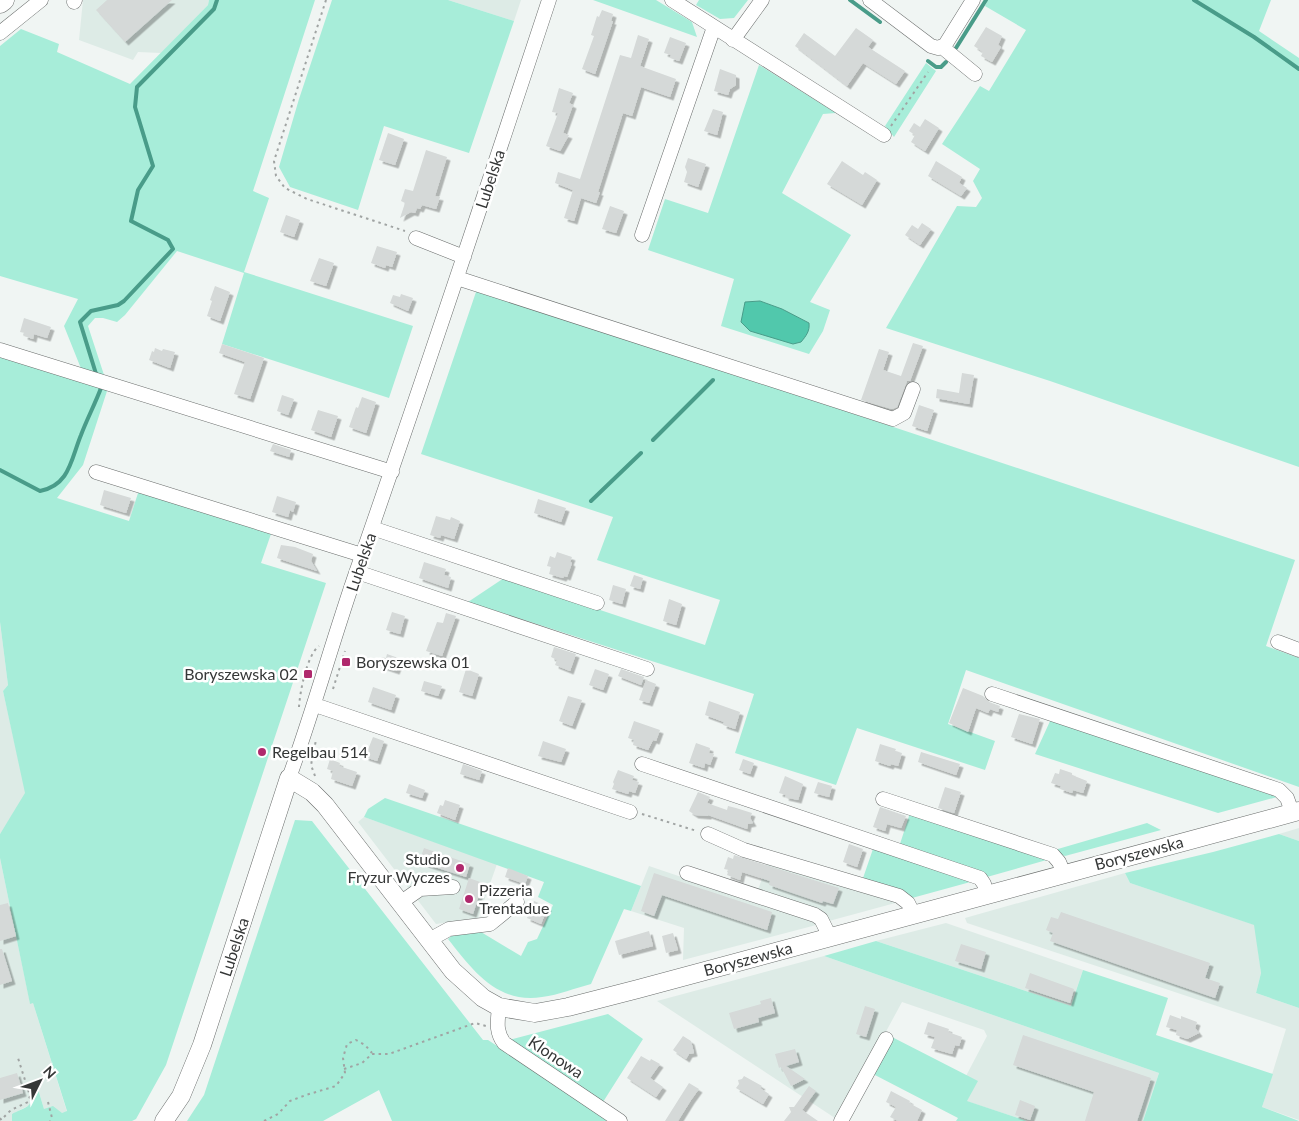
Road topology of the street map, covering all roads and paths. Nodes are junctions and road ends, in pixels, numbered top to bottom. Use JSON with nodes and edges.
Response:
{"nodes":[{"id":1,"x":4,"y":0,"type":"edge"},
{"id":2,"x":41,"y":0,"type":"edge"},
{"id":3,"x":326,"y":0,"type":"edge"},
{"id":4,"x":548,"y":0,"type":"edge"},
{"id":5,"x":672,"y":0,"type":"edge"},
{"id":6,"x":762,"y":0,"type":"edge"},
{"id":7,"x":870,"y":0,"type":"edge"},
{"id":8,"x":973,"y":0,"type":"edge"},
{"id":9,"x":0,"y":3,"type":"edge"},
{"id":10,"x":714,"y":26,"type":"junction"},
{"id":11,"x":0,"y":33,"type":"edge"},
{"id":12,"x":734,"y":40,"type":"junction"},
{"id":13,"x":942,"y":48,"type":"junction"},
{"id":14,"x":928,"y":72,"type":"dead end"},
{"id":15,"x":974,"y":74,"type":"dead end"},
{"id":16,"x":884,"y":135,"type":"joint"},
{"id":17,"x":642,"y":235,"type":"dead end"},
{"id":18,"x":416,"y":238,"type":"joint"},
{"id":19,"x":464,"y":257,"type":"junction"},
{"id":20,"x":457,"y":278,"type":"junction"},
{"id":21,"x":0,"y":350,"type":"edge"},
{"id":22,"x":913,"y":389,"type":"dead end"},
{"id":23,"x":96,"y":472,"type":"dead end"},
{"id":24,"x":392,"y":472,"type":"junction"},
{"id":25,"x":372,"y":528,"type":"junction"},
{"id":26,"x":362,"y":555,"type":"junction"},
{"id":27,"x":356,"y":572,"type":"junction"},
{"id":28,"x":596,"y":603,"type":"dead end"},
{"id":29,"x":1278,"y":642,"type":"dead end"},
{"id":30,"x":1299,"y":650,"type":"edge"},
{"id":31,"x":647,"y":669,"type":"dead end"},
{"id":32,"x":992,"y":694,"type":"dead end"},
{"id":33,"x":315,"y":705,"type":"junction"},
{"id":34,"x":316,"y":738,"type":"dead end"},
{"id":35,"x":642,"y":764,"type":"dead end"},
{"id":36,"x":289,"y":778,"type":"junction"},
{"id":37,"x":316,"y":779,"type":"dead end"},
{"id":38,"x":883,"y":799,"type":"dead end"},
{"id":39,"x":1296,"y":811,"type":"edge"},
{"id":40,"x":630,"y":812,"type":"joint"},
{"id":41,"x":708,"y":834,"type":"joint"},
{"id":42,"x":687,"y":873,"type":"dead end"},
{"id":43,"x":1064,"y":874,"type":"junction"},
{"id":44,"x":453,"y":887,"type":"dead end"},
{"id":45,"x":988,"y":894,"type":"junction"},
{"id":46,"x":517,"y":902,"type":"dead end"},
{"id":47,"x":400,"y":903,"type":"junction"},
{"id":48,"x":914,"y":915,"type":"junction"},
{"id":49,"x":830,"y":937,"type":"junction"},
{"id":50,"x":429,"y":940,"type":"junction"},
{"id":51,"x":499,"y":1006,"type":"junction"},
{"id":52,"x":497,"y":1028,"type":"junction"},
{"id":53,"x":886,"y":1039,"type":"dead end"},
{"id":54,"x":372,"y":1054,"type":"junction"},
{"id":55,"x":18,"y":1058,"type":"dead end"},
{"id":56,"x":344,"y":1069,"type":"junction"},
{"id":57,"x":48,"y":1102,"type":"dead end"},
{"id":58,"x":4,"y":1117,"type":"dead end"},
{"id":59,"x":50,"y":1121,"type":"edge"},
{"id":60,"x":164,"y":1121,"type":"edge"},
{"id":61,"x":264,"y":1121,"type":"edge"},
{"id":62,"x":620,"y":1121,"type":"edge"},
{"id":63,"x":841,"y":1121,"type":"edge"}],
"edges":[{"from":1,"to":9,"type":"highway"},
{"from":2,"to":11,"type":"street"},
{"from":3,"to":18,"type":"path"},
{"from":4,"to":19,"type":"street","name":"Lubelska"},
{"from":5,"to":10,"type":"street"},
{"from":6,"to":12,"type":"street"},
{"from":7,"to":13,"type":"street"},
{"from":8,"to":13,"type":"street"},
{"from":10,"to":12,"type":"street"},
{"from":10,"to":17,"type":"street"},
{"from":12,"to":16,"type":"street"},
{"from":13,"to":15,"type":"street"},
{"from":14,"to":16,"type":"path"},
{"from":18,"to":19,"type":"street"},
{"from":19,"to":20,"type":"street","name":"Lubelska"},
{"from":20,"to":22,"type":"street"},
{"from":20,"to":24,"type":"street","name":"Lubelska"},
{"from":21,"to":24,"type":"street"},
{"from":23,"to":26,"type":"street"},
{"from":24,"to":25,"type":"street","name":"Lubelska"},
{"from":25,"to":26,"type":"street","name":"Lubelska"},
{"from":25,"to":28,"type":"street"},
{"from":26,"to":27,"type":"street","name":"Lubelska"},
{"from":27,"to":31,"type":"street"},
{"from":27,"to":33,"type":"street","name":"Lubelska"},
{"from":29,"to":30,"type":"street"},
{"from":32,"to":39,"type":"street"},
{"from":33,"to":36,"type":"street","name":"Lubelska"},
{"from":33,"to":40,"type":"street"},
{"from":34,"to":37,"type":"path"},
{"from":35,"to":45,"type":"street"},
{"from":36,"to":47,"type":"main road","name":"Boryszewska"},
{"from":36,"to":60,"type":"main road","name":"Lubelska"},
{"from":38,"to":43,"type":"street"},
{"from":39,"to":43,"type":"main road","name":"Boryszewska"},
{"from":40,"to":41,"type":"path"},
{"from":41,"to":48,"type":"street"},
{"from":42,"to":49,"type":"street"},
{"from":43,"to":45,"type":"main road","name":"Boryszewska"},
{"from":44,"to":47,"type":"street"},
{"from":45,"to":48,"type":"main road","name":"Boryszewska"},
{"from":46,"to":50,"type":"street"},
{"from":47,"to":50,"type":"main road","name":"Boryszewska"},
{"from":48,"to":49,"type":"main road","name":"Boryszewska"},
{"from":49,"to":51,"type":"main road","name":"Boryszewska"},
{"from":50,"to":51,"type":"main road","name":"Boryszewska"},
{"from":51,"to":52,"type":"street"},
{"from":52,"to":54,"type":"path"},
{"from":52,"to":62,"type":"street","name":"Klonowa"},
{"from":53,"to":63,"type":"street"},
{"from":54,"to":56,"type":"path"},
{"from":54,"to":56,"type":"path"},
{"from":55,"to":58,"type":"path"},
{"from":56,"to":61,"type":"path"},
{"from":57,"to":59,"type":"path"}]}
